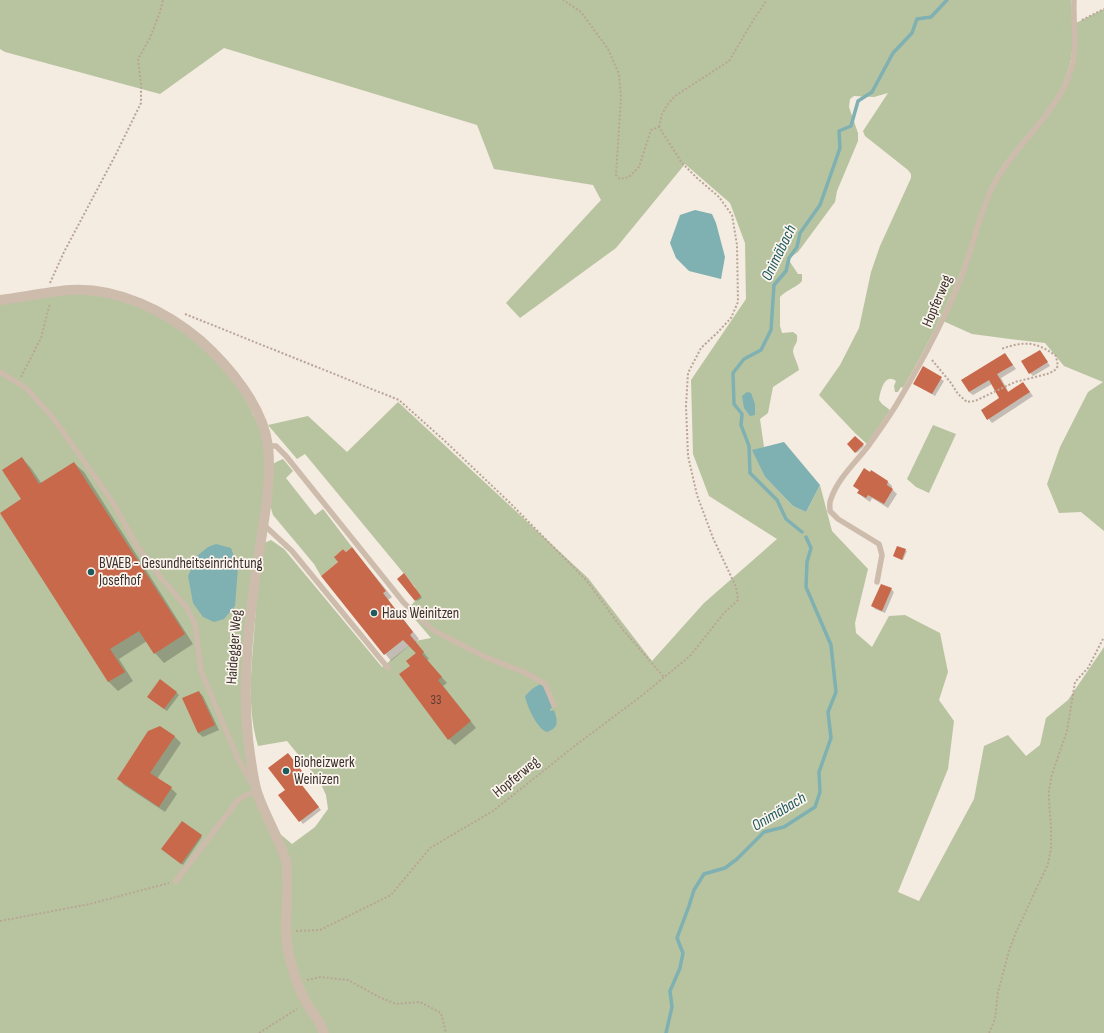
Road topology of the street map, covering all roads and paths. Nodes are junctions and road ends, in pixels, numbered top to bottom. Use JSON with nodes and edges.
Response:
{"nodes":[{"id":1,"x":163,"y":0,"type":"edge"},
{"id":2,"x":563,"y":0,"type":"edge"},
{"id":3,"x":767,"y":0,"type":"edge"},
{"id":4,"x":1074,"y":0,"type":"edge"},
{"id":5,"x":1104,"y":9,"type":"edge"},
{"id":6,"x":1074,"y":24,"type":"junction"},
{"id":7,"x":659,"y":127,"type":"junction"},
{"id":8,"x":56,"y":284,"type":"dead end"},
{"id":9,"x":50,"y":293,"type":"junction"},
{"id":10,"x":0,"y":300,"type":"edge"},
{"id":11,"x":181,"y":312,"type":"dead end"},
{"id":12,"x":1001,"y":349,"type":"dead end"},
{"id":13,"x":926,"y":352,"type":"junction"},
{"id":14,"x":0,"y":372,"type":"edge"},
{"id":15,"x":17,"y":382,"type":"junction"},
{"id":16,"x":268,"y":446,"type":"junction"},
{"id":17,"x":263,"y":524,"type":"junction"},
{"id":18,"x":877,"y":582,"type":"dead end"},
{"id":19,"x":1104,"y":637,"type":"edge"},
{"id":20,"x":388,"y":668,"type":"dead end"},
{"id":21,"x":664,"y":677,"type":"junction"},
{"id":22,"x":554,"y":705,"type":"dead end"},
{"id":23,"x":257,"y":793,"type":"junction"},
{"id":24,"x":176,"y":881,"type":"joint"},
{"id":25,"x":0,"y":921,"type":"edge"},
{"id":26,"x":287,"y":932,"type":"junction"},
{"id":27,"x":297,"y":981,"type":"junction"},
{"id":28,"x":307,"y":1003,"type":"junction"},
{"id":29,"x":259,"y":1033,"type":"edge"},
{"id":30,"x":324,"y":1033,"type":"edge"},
{"id":31,"x":446,"y":1033,"type":"edge"},
{"id":32,"x":990,"y":1033,"type":"edge"}],
"edges":[{"from":1,"to":8,"type":"path"},
{"from":2,"to":7,"type":"path"},
{"from":3,"to":7,"type":"path"},
{"from":4,"to":6,"type":"lane","name":"Hopferweg"},
{"from":5,"to":6,"type":"path"},
{"from":6,"to":13,"type":"lane","name":"Hopferweg"},
{"from":7,"to":21,"type":"path","name":"Hopferweg"},
{"from":9,"to":10,"type":"street","name":"Haidegger Weg"},
{"from":9,"to":15,"type":"path"},
{"from":9,"to":16,"type":"street","name":"Haidegger Weg"},
{"from":11,"to":21,"type":"path"},
{"from":12,"to":13,"type":"path"},
{"from":13,"to":18,"type":"lane","name":"Hopferweg"},
{"from":14,"to":15,"type":"lane"},
{"from":15,"to":23,"type":"lane"},
{"from":16,"to":17,"type":"street","name":"Haidegger Weg"},
{"from":16,"to":22,"type":"lane"},
{"from":17,"to":20,"type":"lane"},
{"from":17,"to":23,"type":"street","name":"Haidegger Weg"},
{"from":19,"to":32,"type":"path"},
{"from":21,"to":26,"type":"path","name":"Hopferweg"},
{"from":23,"to":24,"type":"lane"},
{"from":23,"to":26,"type":"street","name":"Haidegger Weg"},
{"from":24,"to":25,"type":"path"},
{"from":26,"to":27,"type":"street","name":"Haidegger Weg"},
{"from":27,"to":28,"type":"street","name":"Haidegger Weg"},
{"from":27,"to":31,"type":"path"},
{"from":28,"to":29,"type":"path"},
{"from":28,"to":30,"type":"street","name":"Haidegger Weg"}]}
